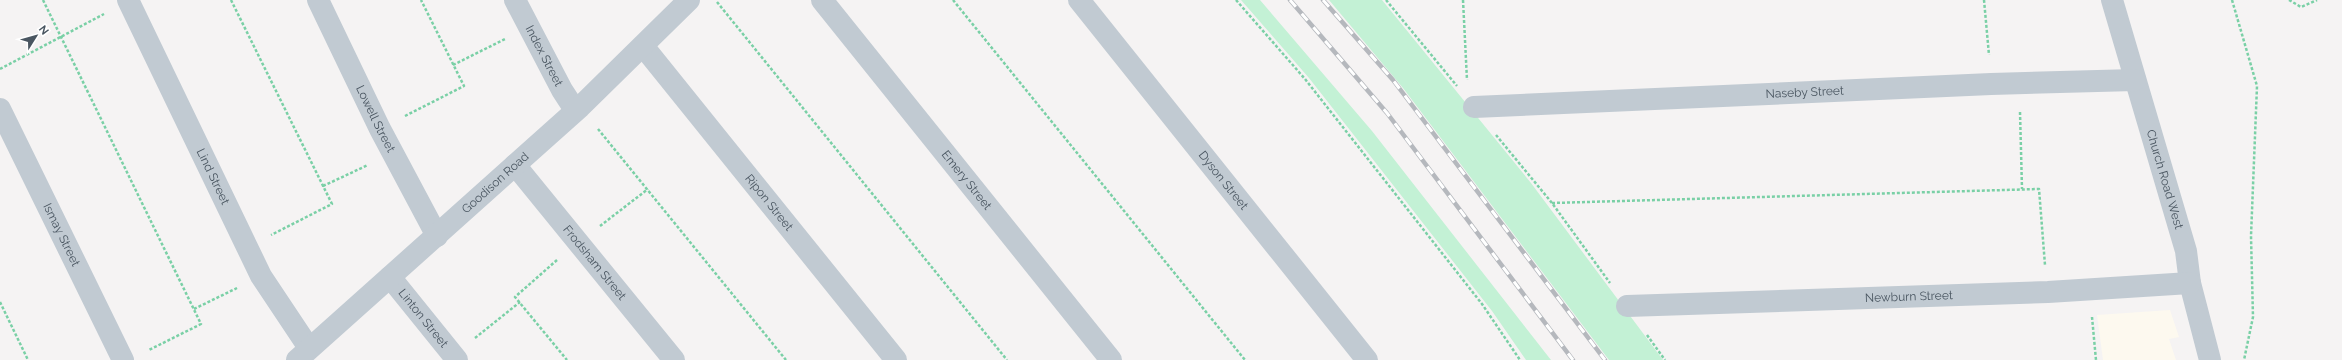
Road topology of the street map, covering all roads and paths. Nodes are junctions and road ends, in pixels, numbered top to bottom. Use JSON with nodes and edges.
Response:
{"nodes":[{"id":1,"x":43,"y":0,"type":"edge"},
{"id":2,"x":128,"y":0,"type":"edge"},
{"id":3,"x":231,"y":0,"type":"edge"},
{"id":4,"x":318,"y":0,"type":"edge"},
{"id":5,"x":422,"y":0,"type":"edge"},
{"id":6,"x":515,"y":0,"type":"edge"},
{"id":7,"x":689,"y":0,"type":"edge"},
{"id":8,"x":715,"y":0,"type":"edge"},
{"id":9,"x":822,"y":0,"type":"edge"},
{"id":10,"x":953,"y":0,"type":"edge"},
{"id":11,"x":1079,"y":0,"type":"edge"},
{"id":12,"x":1236,"y":0,"type":"edge"},
{"id":13,"x":1386,"y":0,"type":"edge"},
{"id":14,"x":1464,"y":0,"type":"edge"},
{"id":15,"x":1984,"y":0,"type":"edge"},
{"id":16,"x":2112,"y":0,"type":"edge"},
{"id":17,"x":2232,"y":0,"type":"edge"},
{"id":18,"x":2289,"y":0,"type":"edge"},
{"id":19,"x":2317,"y":0,"type":"edge"},
{"id":20,"x":528,"y":28,"type":"junction"},
{"id":21,"x":61,"y":37,"type":"junction"},
{"id":22,"x":642,"y":46,"type":"junction"},
{"id":23,"x":453,"y":65,"type":"junction"},
{"id":24,"x":0,"y":69,"type":"edge"},
{"id":25,"x":2135,"y":80,"type":"junction"},
{"id":26,"x":2020,"y":83,"type":"junction"},
{"id":27,"x":1991,"y":84,"type":"junction"},
{"id":28,"x":1474,"y":107,"type":"junction"},
{"id":29,"x":578,"y":108,"type":"junction"},
{"id":30,"x":0,"y":109,"type":"edge"},
{"id":31,"x":380,"y":129,"type":"junction"},
{"id":32,"x":393,"y":153,"type":"junction"},
{"id":33,"x":515,"y":165,"type":"junction"},
{"id":34,"x":323,"y":186,"type":"junction"},
{"id":35,"x":2022,"y":189,"type":"junction"},
{"id":36,"x":1552,"y":203,"type":"junction"},
{"id":37,"x":437,"y":236,"type":"junction"},
{"id":38,"x":247,"y":247,"type":"junction"},
{"id":39,"x":261,"y":276,"type":"junction"},
{"id":40,"x":390,"y":277,"type":"junction"},
{"id":41,"x":2190,"y":284,"type":"junction"},
{"id":42,"x":2089,"y":290,"type":"junction"},
{"id":43,"x":2048,"y":292,"type":"junction"},
{"id":44,"x":0,"y":302,"type":"edge"},
{"id":45,"x":520,"y":302,"type":"dead end"},
{"id":46,"x":1627,"y":306,"type":"joint"},
{"id":47,"x":194,"y":309,"type":"junction"},
{"id":48,"x":303,"y":354,"type":"edge"},
{"id":49,"x":133,"y":357,"type":"edge"},
{"id":50,"x":455,"y":358,"type":"edge"},
{"id":51,"x":28,"y":360,"type":"edge"},
{"id":52,"x":674,"y":360,"type":"edge"},
{"id":53,"x":786,"y":360,"type":"edge"},
{"id":54,"x":896,"y":360,"type":"edge"},
{"id":55,"x":1007,"y":360,"type":"edge"},
{"id":56,"x":1111,"y":360,"type":"edge"},
{"id":57,"x":1245,"y":360,"type":"edge"},
{"id":58,"x":1367,"y":360,"type":"edge"},
{"id":59,"x":1520,"y":360,"type":"edge"},
{"id":60,"x":2096,"y":360,"type":"edge"},
{"id":61,"x":2210,"y":360,"type":"edge"},
{"id":62,"x":2244,"y":360,"type":"edge"}],
"edges":[{"from":1,"to":21,"type":"path"},
{"from":2,"to":21,"type":"path"},
{"from":2,"to":38,"type":"street","name":"Lind Street"},
{"from":3,"to":34,"type":"path"},
{"from":4,"to":31,"type":"street","name":"Lowell Street"},
{"from":5,"to":23,"type":"path"},
{"from":6,"to":20,"type":"street","name":"Index Street"},
{"from":7,"to":22,"type":"street","name":"Goodison Road"},
{"from":8,"to":55,"type":"path"},
{"from":9,"to":56,"type":"street","name":"Emery Street"},
{"from":10,"to":57,"type":"path"},
{"from":11,"to":58,"type":"street","name":"Dyson Street"},
{"from":12,"to":59,"type":"path"},
{"from":13,"to":28,"type":"path"},
{"from":14,"to":28,"type":"path"},
{"from":15,"to":27,"type":"path"},
{"from":16,"to":25,"type":"street","name":"Church Road West"},
{"from":17,"to":62,"type":"path"},
{"from":18,"to":19,"type":"path"},
{"from":20,"to":23,"type":"path"},
{"from":20,"to":29,"type":"street","name":"Index Street"},
{"from":21,"to":24,"type":"path"},
{"from":21,"to":47,"type":"path"},
{"from":22,"to":29,"type":"street","name":"Goodison Road"},
{"from":22,"to":54,"type":"street","name":"Ripon Street"},
{"from":23,"to":31,"type":"path"},
{"from":25,"to":26,"type":"street","name":"Naseby Street"},
{"from":25,"to":41,"type":"street","name":"Church Road West"},
{"from":26,"to":27,"type":"street","name":"Naseby Street"},
{"from":26,"to":35,"type":"path"},
{"from":27,"to":28,"type":"street","name":"Naseby Street"},
{"from":28,"to":36,"type":"path"},
{"from":29,"to":33,"type":"street","name":"Goodison Road"},
{"from":29,"to":53,"type":"path"},
{"from":30,"to":49,"type":"street","name":"Ismay Street"},
{"from":31,"to":32,"type":"street","name":"Lowell Street"},
{"from":32,"to":34,"type":"path"},
{"from":32,"to":37,"type":"street","name":"Lowell Street"},
{"from":33,"to":37,"type":"street","name":"Goodison Road"},
{"from":33,"to":52,"type":"street","name":"Frodsham Street"},
{"from":34,"to":38,"type":"path"},
{"from":35,"to":36,"type":"path"},
{"from":35,"to":43,"type":"path"},
{"from":36,"to":46,"type":"path"},
{"from":37,"to":40,"type":"street","name":"Goodison Road"},
{"from":38,"to":39,"type":"street","name":"Lind Street"},
{"from":39,"to":47,"type":"path"},
{"from":39,"to":48,"type":"street","name":"Lind Street"},
{"from":40,"to":48,"type":"street","name":"Goodison Road"},
{"from":40,"to":50,"type":"street","name":"Linton Street"},
{"from":41,"to":42,"type":"street","name":"Newburn Street"},
{"from":41,"to":61,"type":"street","name":"Church Road West"},
{"from":42,"to":43,"type":"street","name":"Newburn Street"},
{"from":42,"to":60,"type":"path"},
{"from":43,"to":46,"type":"street","name":"Newburn Street"},
{"from":44,"to":51,"type":"path"},
{"from":45,"to":50,"type":"path"},
{"from":47,"to":49,"type":"path"}]}
